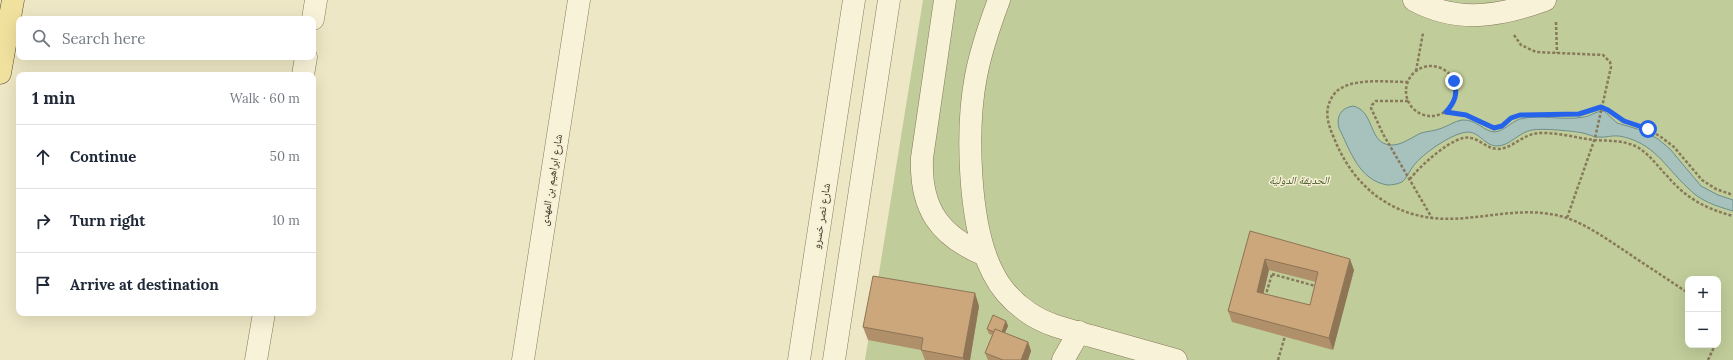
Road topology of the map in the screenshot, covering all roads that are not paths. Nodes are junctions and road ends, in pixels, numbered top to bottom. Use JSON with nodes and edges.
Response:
{"nodes":[{"id":1,"x":13,"y":0,"type":"edge"},
{"id":2,"x":316,"y":0,"type":"edge"},
{"id":3,"x":579,"y":0,"type":"edge"},
{"id":4,"x":854,"y":0,"type":"edge"},
{"id":5,"x":889,"y":0,"type":"edge"},
{"id":6,"x":945,"y":0,"type":"edge"},
{"id":7,"x":999,"y":0,"type":"edge"},
{"id":8,"x":1421,"y":3,"type":"edge"},
{"id":9,"x":1551,"y":8,"type":"edge"},
{"id":10,"x":313,"y":16,"type":"edge"},
{"id":11,"x":306,"y":60,"type":"edge"},
{"id":12,"x":304,"y":72,"type":"edge"},
{"id":13,"x":0,"y":73,"type":"edge"},
{"id":14,"x":986,"y":255,"type":"junction"},
{"id":15,"x":263,"y":316,"type":"edge"},
{"id":16,"x":1079,"y":332,"type":"junction"},
{"id":17,"x":256,"y":360,"type":"edge"},
{"id":18,"x":523,"y":360,"type":"edge"},
{"id":19,"x":799,"y":360,"type":"edge"},
{"id":20,"x":834,"y":360,"type":"edge"},
{"id":21,"x":1064,"y":360,"type":"edge"},
{"id":22,"x":1176,"y":360,"type":"edge"}],
"edges":[{"from":1,"to":13,"type":"main road"},
{"from":2,"to":10,"type":"street"},
{"from":3,"to":18,"type":"street","name":"شارع ابراهيم بن المهدى"},
{"from":4,"to":19,"type":"street","name":"شارع نصر خسرو"},
{"from":5,"to":20,"type":"street"},
{"from":6,"to":14,"type":"street"},
{"from":7,"to":14,"type":"street"},
{"from":8,"to":9,"type":"street"},
{"from":11,"to":12,"type":"street"},
{"from":14,"to":16,"type":"street"},
{"from":15,"to":17,"type":"street"},
{"from":16,"to":21,"type":"street"},
{"from":16,"to":22,"type":"street"}]}
